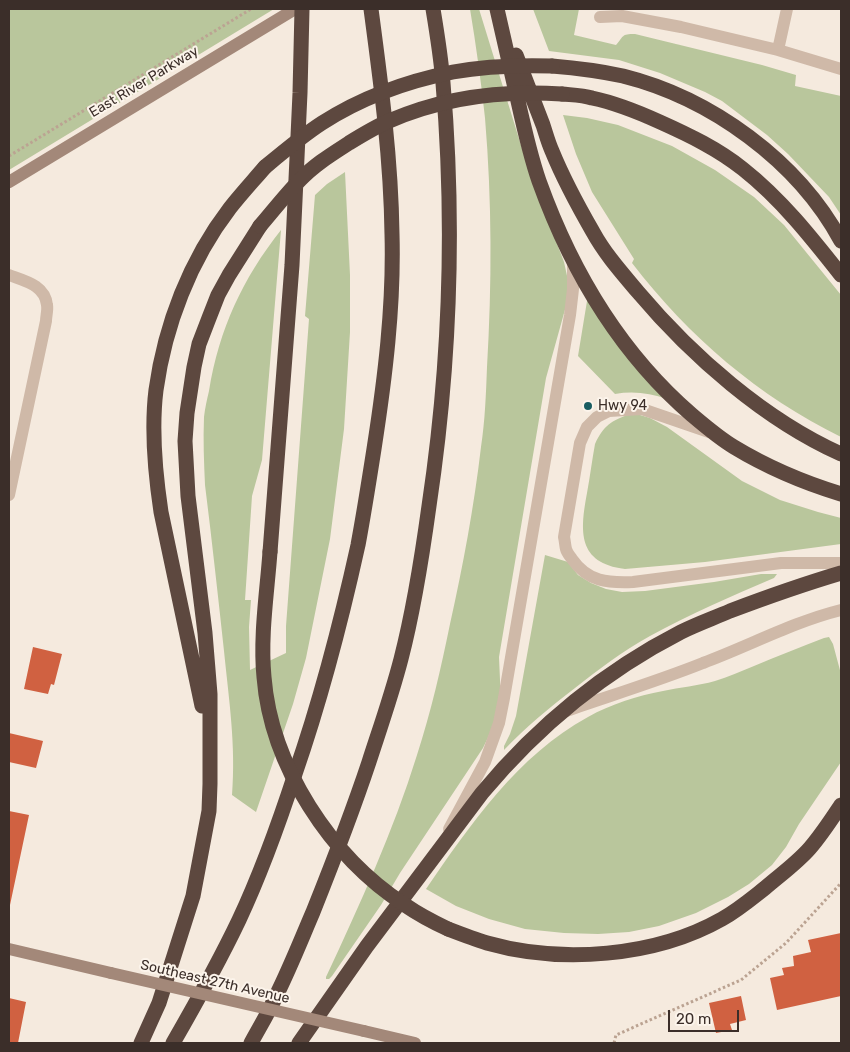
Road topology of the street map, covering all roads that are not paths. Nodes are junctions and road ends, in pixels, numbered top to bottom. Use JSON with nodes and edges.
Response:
{"nodes":[{"id":1,"x":295,"y":9,"type":"edge"},
{"id":2,"x":302,"y":9,"type":"edge"},
{"id":3,"x":371,"y":9,"type":"edge"},
{"id":4,"x":434,"y":9,"type":"edge"},
{"id":5,"x":498,"y":9,"type":"edge"},
{"id":6,"x":788,"y":9,"type":"edge"},
{"id":7,"x":600,"y":16,"type":"dead end"},
{"id":8,"x":778,"y":50,"type":"junction"},
{"id":9,"x":841,"y":69,"type":"edge"},
{"id":10,"x":9,"y":182,"type":"edge"},
{"id":11,"x":841,"y":241,"type":"edge"},
{"id":12,"x":573,"y":261,"type":"junction"},
{"id":13,"x":9,"y":275,"type":"edge"},
{"id":14,"x":841,"y":275,"type":"edge"},
{"id":15,"x":718,"y":436,"type":"junction"},
{"id":16,"x":841,"y":454,"type":"edge"},
{"id":17,"x":841,"y":494,"type":"edge"},
{"id":18,"x":9,"y":495,"type":"edge"},
{"id":19,"x":841,"y":563,"type":"edge"},
{"id":20,"x":841,"y":573,"type":"edge"},
{"id":21,"x":841,"y":610,"type":"edge"},
{"id":22,"x":559,"y":713,"type":"junction"},
{"id":23,"x":210,"y":750,"type":"junction"},
{"id":24,"x":841,"y":805,"type":"edge"},
{"id":25,"x":436,"y":854,"type":"junction"},
{"id":26,"x":9,"y":949,"type":"edge"},
{"id":27,"x":141,"y":1043,"type":"edge"},
{"id":28,"x":173,"y":1043,"type":"edge"},
{"id":29,"x":251,"y":1043,"type":"edge"},
{"id":30,"x":300,"y":1043,"type":"edge"},
{"id":31,"x":415,"y":1043,"type":"edge"}],
"edges":[{"from":1,"to":10,"type":"street","name":"East River Parkway"},
{"from":2,"to":24,"type":"highway","bridge":true},
{"from":3,"to":28,"type":"highway"},
{"from":4,"to":29,"type":"highway"},
{"from":5,"to":12,"type":"highway"},
{"from":5,"to":16,"type":"highway"},
{"from":6,"to":8,"type":"street"},
{"from":7,"to":8,"type":"street"},
{"from":8,"to":9,"type":"street"},
{"from":11,"to":23,"type":"highway","bridge":true},
{"from":12,"to":15,"type":"highway"},
{"from":12,"to":25,"type":"street"},
{"from":13,"to":18,"type":"street"},
{"from":14,"to":23,"type":"highway","bridge":true},
{"from":15,"to":17,"type":"highway"},
{"from":15,"to":19,"type":"street"},
{"from":20,"to":22,"type":"highway"},
{"from":21,"to":22,"type":"street"},
{"from":22,"to":25,"type":"highway"},
{"from":23,"to":27,"type":"highway"},
{"from":25,"to":30,"type":"highway"},
{"from":26,"to":31,"type":"street","name":"Southeast 27th Avenue","bridge":true}]}
